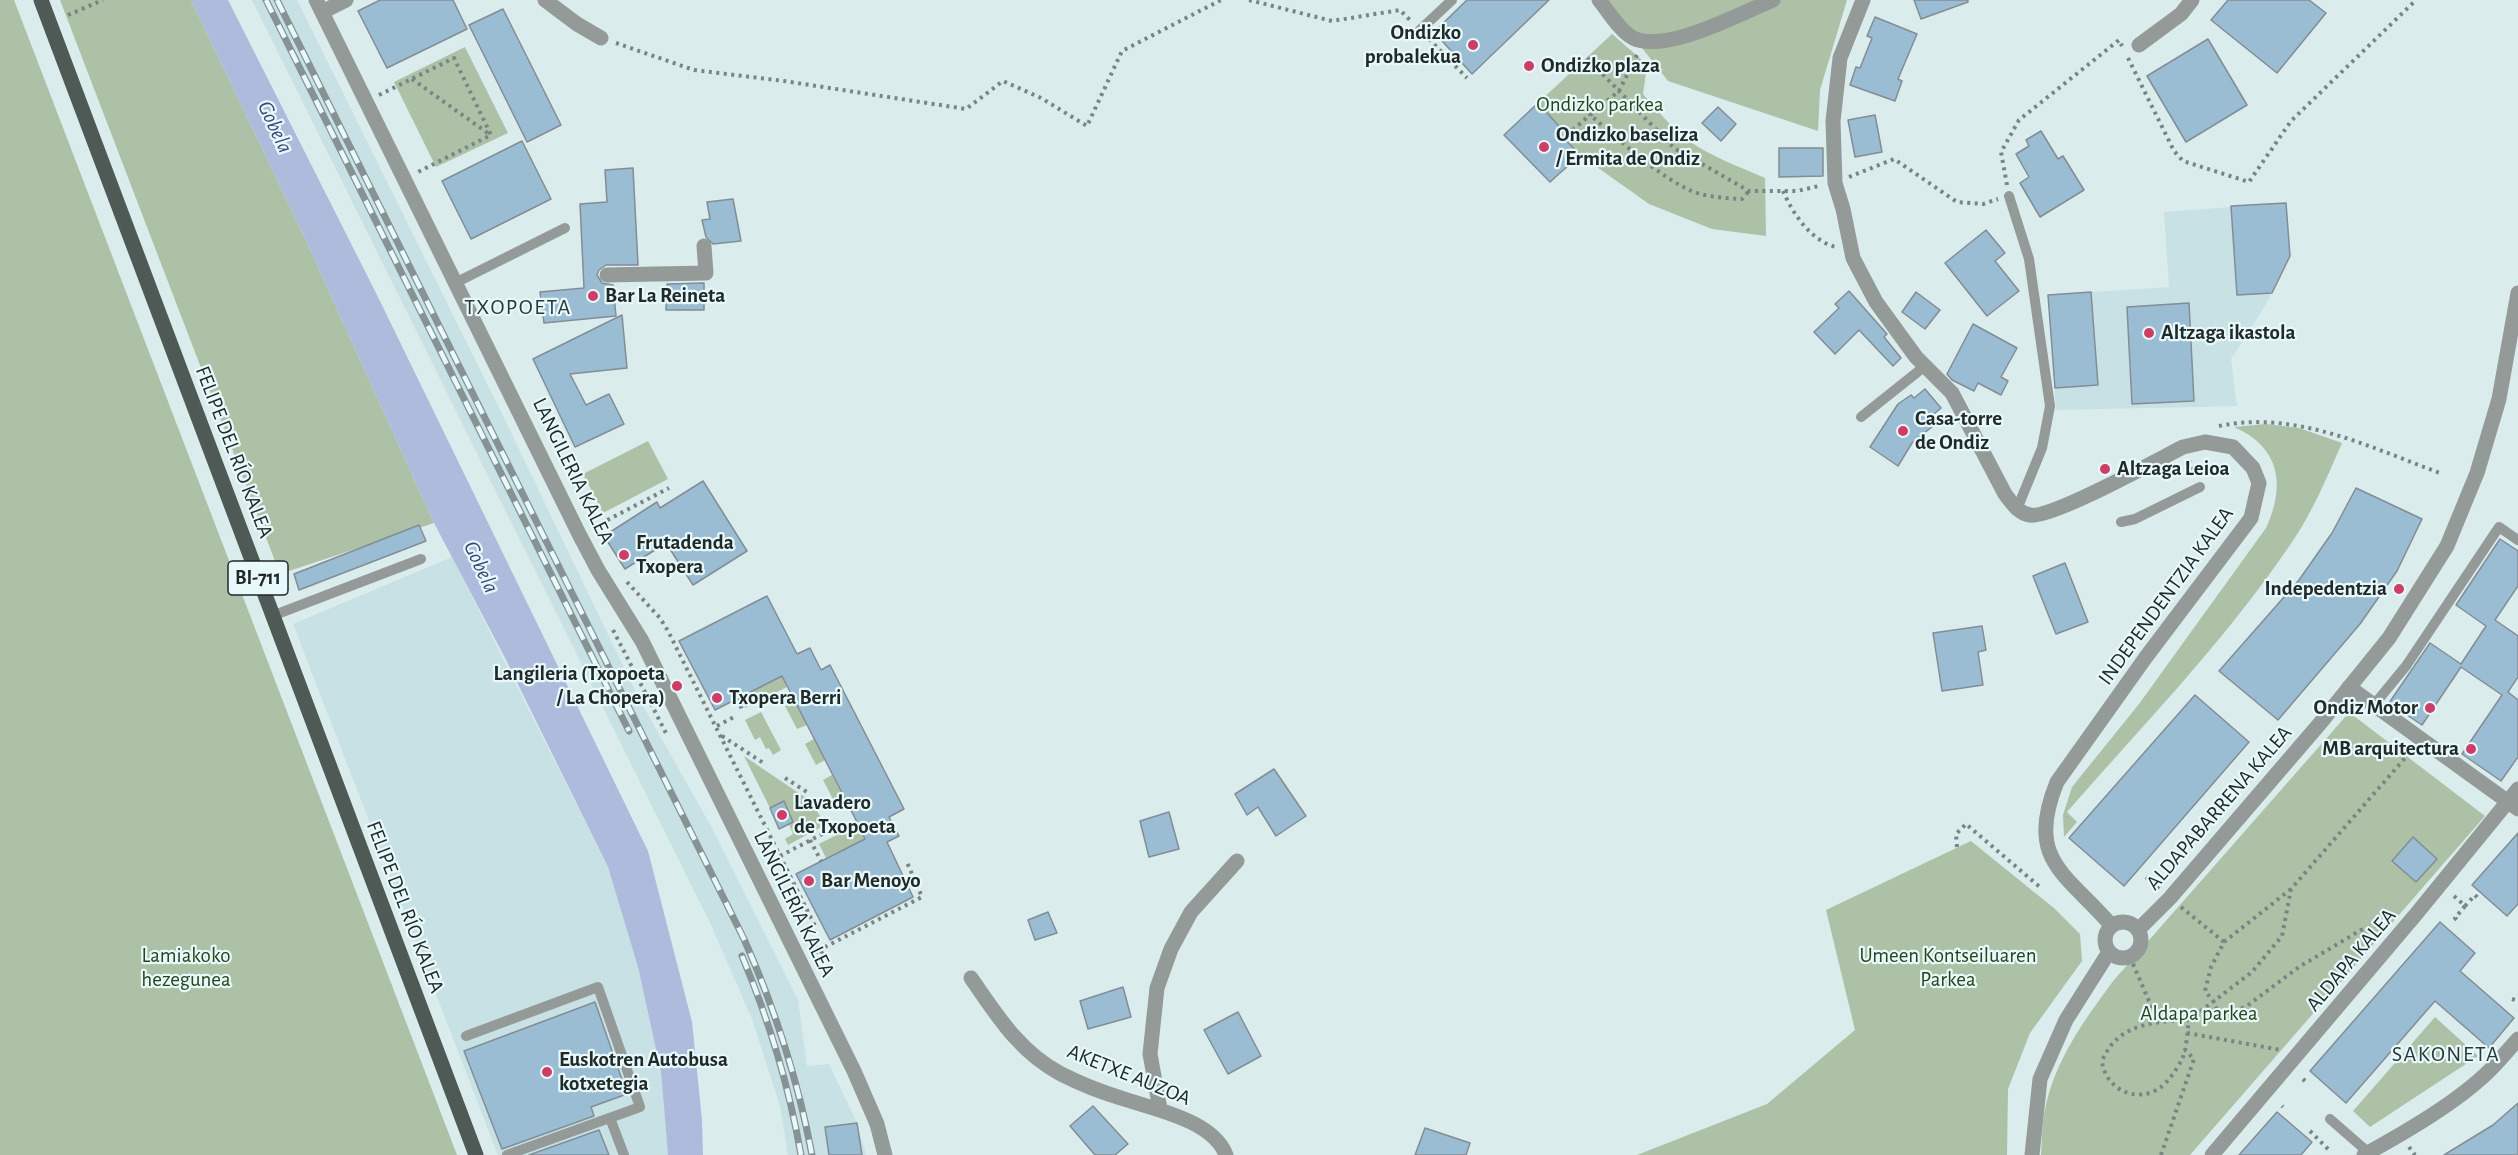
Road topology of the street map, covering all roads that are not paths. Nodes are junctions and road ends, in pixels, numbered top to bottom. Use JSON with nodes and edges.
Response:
{"nodes":[{"id":1,"x":41,"y":0,"type":"edge"},
{"id":2,"x":346,"y":0,"type":"edge"},
{"id":3,"x":545,"y":0,"type":"edge"},
{"id":4,"x":1452,"y":0,"type":"edge"},
{"id":5,"x":1599,"y":0,"type":"edge"},
{"id":6,"x":1773,"y":0,"type":"edge"},
{"id":7,"x":1863,"y":0,"type":"edge"},
{"id":8,"x":2192,"y":0,"type":"edge"},
{"id":9,"x":319,"y":6,"type":"edge"},
{"id":10,"x":1420,"y":30,"type":"road end"},
{"id":11,"x":601,"y":38,"type":"road end"},
{"id":12,"x":2139,"y":45,"type":"dead end"},
{"id":13,"x":2009,"y":196,"type":"road end"},
{"id":14,"x":565,"y":228,"type":"dead end"},
{"id":15,"x":704,"y":246,"type":"dead end"},
{"id":16,"x":607,"y":275,"type":"dead end"},
{"id":17,"x":455,"y":283,"type":"junction"},
{"id":18,"x":2518,"y":293,"type":"edge"},
{"id":19,"x":1925,"y":366,"type":"junction"},
{"id":20,"x":1861,"y":417,"type":"dead end"},
{"id":21,"x":2200,"y":488,"type":"dead end"},
{"id":22,"x":2017,"y":509,"type":"junction"},
{"id":23,"x":2121,"y":522,"type":"dead end"},
{"id":24,"x":2518,"y":540,"type":"edge"},
{"id":25,"x":422,"y":559,"type":"dead end"},
{"id":26,"x":272,"y":616,"type":"junction"},
{"id":27,"x":2349,"y":687,"type":"junction"},
{"id":28,"x":2373,"y":706,"type":"junction"},
{"id":29,"x":2518,"y":789,"type":"edge"},
{"id":30,"x":2513,"y":806,"type":"edge"},
{"id":31,"x":1237,"y":861,"type":"dead end"},
{"id":32,"x":2111,"y":925,"type":"junction"},
{"id":33,"x":2139,"y":929,"type":"junction"},
{"id":34,"x":2109,"y":952,"type":"junction"},
{"id":35,"x":971,"y":978,"type":"dead end"},
{"id":36,"x":466,"y":1036,"type":"dead end"},
{"id":37,"x":2518,"y":1039,"type":"edge"},
{"id":38,"x":1160,"y":1109,"type":"junction"},
{"id":39,"x":610,"y":1118,"type":"junction"},
{"id":40,"x":2330,"y":1119,"type":"dead end"},
{"id":41,"x":2366,"y":1154,"type":"edge"},
{"id":42,"x":476,"y":1155,"type":"edge"},
{"id":43,"x":507,"y":1155,"type":"edge"},
{"id":44,"x":624,"y":1155,"type":"edge"},
{"id":45,"x":885,"y":1155,"type":"edge"},
{"id":46,"x":1226,"y":1155,"type":"edge"},
{"id":47,"x":2032,"y":1155,"type":"edge"},
{"id":48,"x":2212,"y":1155,"type":"edge"}],
"edges":[{"from":1,"to":26,"type":"main road","name":"FELIPE DEL RÍO KALEA","number":"BI-711"},
{"from":2,"to":9,"type":"street"},
{"from":3,"to":11,"type":"street"},
{"from":4,"to":10,"type":"lane"},
{"from":5,"to":6,"type":"street"},
{"from":7,"to":19,"type":"street"},
{"from":8,"to":12,"type":"street"},
{"from":9,"to":17,"type":"street","name":"LANGILERIA KALEA"},
{"from":13,"to":22,"type":"lane"},
{"from":14,"to":17,"type":"lane"},
{"from":15,"to":16,"type":"street"},
{"from":17,"to":45,"type":"street","name":"LANGILERIA KALEA"},
{"from":18,"to":27,"type":"street","name":"ALDAPABARRENA KALEA"},
{"from":19,"to":20,"type":"lane"},
{"from":19,"to":22,"type":"street"},
{"from":21,"to":23,"type":"lane"},
{"from":22,"to":32,"type":"street","name":"INDEPENDENTZIA KALEA"},
{"from":24,"to":28,"type":"lane"},
{"from":25,"to":26,"type":"lane"},
{"from":26,"to":42,"type":"main road","name":"FELIPE DEL RÍO KALEA","number":"BI-711"},
{"from":27,"to":28,"type":"street"},
{"from":27,"to":33,"type":"street","name":"ALDAPABARRENA KALEA"},
{"from":28,"to":30,"type":"street"},
{"from":29,"to":30,"type":"street","name":"ALDAPA KALEA"},
{"from":30,"to":48,"type":"street","name":"ALDAPA KALEA"},
{"from":31,"to":38,"type":"street"},
{"from":32,"to":33,"type":"street"},
{"from":32,"to":34,"type":"street"},
{"from":33,"to":34,"type":"street"},
{"from":34,"to":47,"type":"street"},
{"from":35,"to":38,"type":"street","name":"AKETXE AUZOA"},
{"from":36,"to":39,"type":"lane"},
{"from":37,"to":41,"type":"street"},
{"from":38,"to":46,"type":"street","name":"AKETXE AUZOA"},
{"from":39,"to":43,"type":"lane"},
{"from":39,"to":44,"type":"lane"},
{"from":40,"to":41,"type":"lane"}]}
